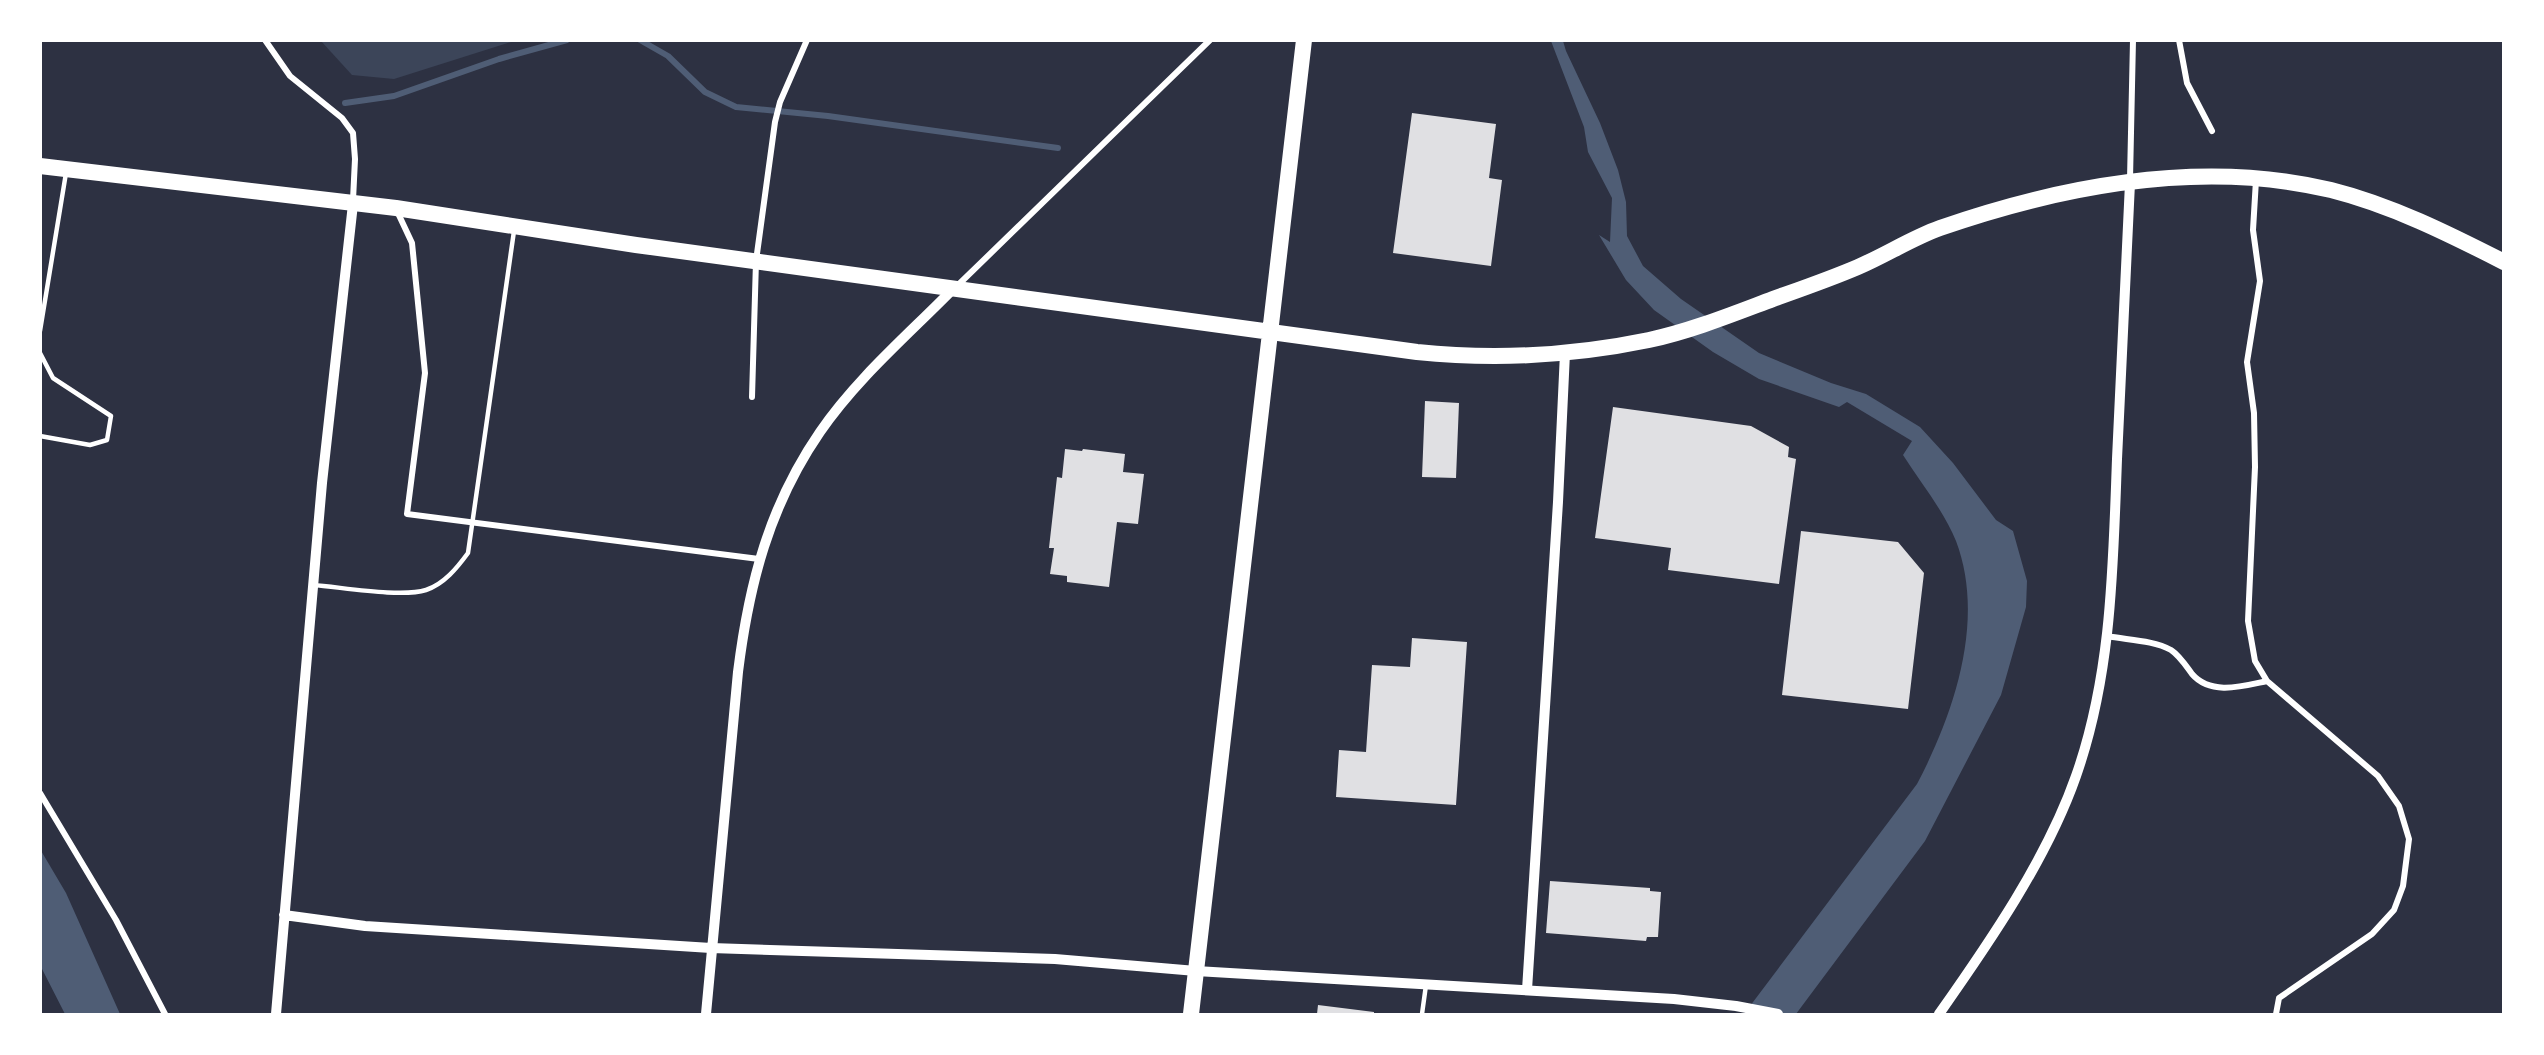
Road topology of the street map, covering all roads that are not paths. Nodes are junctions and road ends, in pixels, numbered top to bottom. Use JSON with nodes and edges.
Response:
{"nodes":[{"id":1,"x":265,"y":40,"type":"edge"},
{"id":2,"x":807,"y":40,"type":"edge"},
{"id":3,"x":1210,"y":40,"type":"edge"},
{"id":4,"x":1304,"y":40,"type":"edge"},
{"id":5,"x":2133,"y":40,"type":"edge"},
{"id":6,"x":2179,"y":40,"type":"edge"},
{"id":7,"x":2212,"y":131,"type":"dead end"},
{"id":8,"x":40,"y":166,"type":"edge"},
{"id":9,"x":67,"y":169,"type":"junction"},
{"id":10,"x":2256,"y":179,"type":"junction"},
{"id":11,"x":2130,"y":183,"type":"junction"},
{"id":12,"x":353,"y":204,"type":"junction"},
{"id":13,"x":396,"y":208,"type":"junction"},
{"id":14,"x":515,"y":225,"type":"junction"},
{"id":15,"x":756,"y":261,"type":"junction"},
{"id":16,"x":2504,"y":262,"type":"edge"},
{"id":17,"x":954,"y":288,"type":"junction"},
{"id":18,"x":40,"y":331,"type":"edge"},
{"id":19,"x":1271,"y":331,"type":"junction"},
{"id":20,"x":40,"y":353,"type":"edge"},
{"id":21,"x":1564,"y":353,"type":"junction"},
{"id":22,"x":752,"y":397,"type":"dead end"},
{"id":23,"x":40,"y":436,"type":"edge"},
{"id":24,"x":474,"y":523,"type":"junction"},
{"id":25,"x":759,"y":559,"type":"junction"},
{"id":26,"x":313,"y":585,"type":"junction"},
{"id":27,"x":2107,"y":636,"type":"junction"},
{"id":28,"x":2267,"y":681,"type":"junction"},
{"id":29,"x":40,"y":794,"type":"edge"},
{"id":30,"x":284,"y":915,"type":"junction"},
{"id":31,"x":711,"y":948,"type":"junction"},
{"id":32,"x":1196,"y":971,"type":"junction"},
{"id":33,"x":1426,"y":985,"type":"junction"},
{"id":34,"x":1527,"y":990,"type":"junction"},
{"id":35,"x":165,"y":1014,"type":"edge"},
{"id":36,"x":276,"y":1014,"type":"edge"},
{"id":37,"x":706,"y":1014,"type":"edge"},
{"id":38,"x":1191,"y":1014,"type":"edge"},
{"id":39,"x":1422,"y":1014,"type":"edge"},
{"id":40,"x":1778,"y":1014,"type":"edge"},
{"id":41,"x":1939,"y":1014,"type":"edge"},
{"id":42,"x":2276,"y":1014,"type":"edge"}],
"edges":[{"from":1,"to":12,"type":"street"},
{"from":2,"to":15,"type":"street"},
{"from":3,"to":17,"type":"street"},
{"from":4,"to":19,"type":"highway"},
{"from":5,"to":11,"type":"street"},
{"from":6,"to":7,"type":"street"},
{"from":8,"to":9,"type":"highway"},
{"from":9,"to":12,"type":"highway"},
{"from":9,"to":18,"type":"lane"},
{"from":10,"to":11,"type":"highway"},
{"from":10,"to":16,"type":"highway"},
{"from":10,"to":28,"type":"street"},
{"from":11,"to":21,"type":"highway"},
{"from":11,"to":27,"type":"street"},
{"from":12,"to":13,"type":"highway"},
{"from":12,"to":26,"type":"street"},
{"from":13,"to":14,"type":"highway"},
{"from":13,"to":24,"type":"street"},
{"from":14,"to":15,"type":"highway"},
{"from":14,"to":24,"type":"lane"},
{"from":15,"to":17,"type":"highway"},
{"from":15,"to":22,"type":"street"},
{"from":17,"to":19,"type":"highway"},
{"from":17,"to":25,"type":"street"},
{"from":19,"to":21,"type":"highway"},
{"from":19,"to":32,"type":"highway"},
{"from":20,"to":23,"type":"lane"},
{"from":21,"to":34,"type":"street"},
{"from":24,"to":25,"type":"street"},
{"from":24,"to":26,"type":"lane"},
{"from":25,"to":31,"type":"street"},
{"from":26,"to":30,"type":"street"},
{"from":27,"to":28,"type":"street"},
{"from":27,"to":41,"type":"street"},
{"from":28,"to":42,"type":"street"},
{"from":29,"to":35,"type":"street"},
{"from":30,"to":31,"type":"street"},
{"from":30,"to":36,"type":"street"},
{"from":31,"to":32,"type":"street"},
{"from":31,"to":37,"type":"street"},
{"from":32,"to":33,"type":"street"},
{"from":32,"to":38,"type":"highway"},
{"from":33,"to":34,"type":"street"},
{"from":33,"to":39,"type":"lane"},
{"from":34,"to":40,"type":"street"}]}
